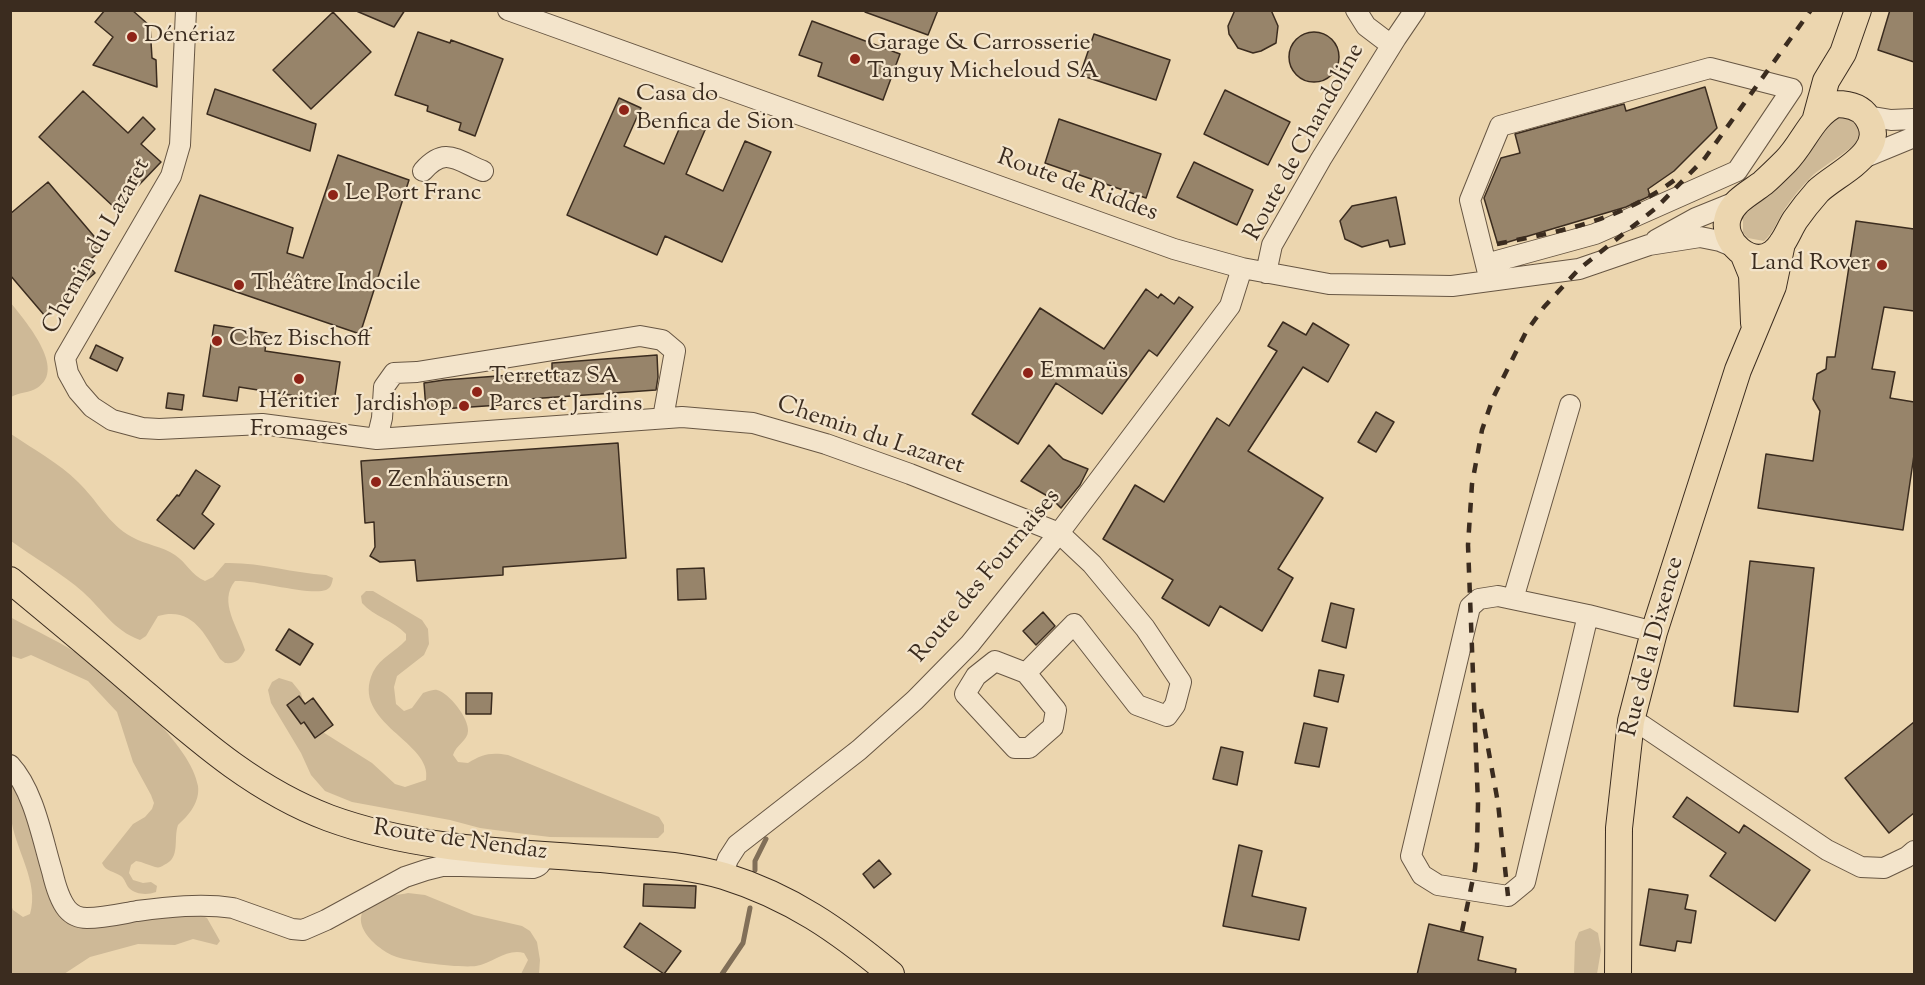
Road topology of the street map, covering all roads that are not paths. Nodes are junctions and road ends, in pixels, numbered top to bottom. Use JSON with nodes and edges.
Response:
{"nodes":[{"id":1,"x":186,"y":10,"type":"edge"},
{"id":2,"x":508,"y":10,"type":"edge"},
{"id":3,"x":1356,"y":10,"type":"edge"},
{"id":4,"x":1414,"y":10,"type":"edge"},
{"id":5,"x":1858,"y":10,"type":"edge"},
{"id":6,"x":1391,"y":45,"type":"junction"},
{"id":7,"x":1843,"y":52,"type":"junction"},
{"id":8,"x":1860,"y":111,"type":"junction"},
{"id":9,"x":1816,"y":118,"type":"junction"},
{"id":10,"x":1914,"y":119,"type":"edge"},
{"id":11,"x":1914,"y":137,"type":"edge"},
{"id":12,"x":1863,"y":158,"type":"junction"},
{"id":13,"x":423,"y":171,"type":"dead end"},
{"id":14,"x":483,"y":171,"type":"dead end"},
{"id":15,"x":1738,"y":201,"type":"junction"},
{"id":16,"x":1782,"y":243,"type":"junction"},
{"id":17,"x":1649,"y":245,"type":"junction"},
{"id":18,"x":1740,"y":251,"type":"junction"},
{"id":19,"x":1242,"y":268,"type":"junction"},
{"id":20,"x":1488,"y":272,"type":"junction"},
{"id":21,"x":1266,"y":273,"type":"junction"},
{"id":22,"x":1754,"y":332,"type":"junction"},
{"id":23,"x":1570,"y":405,"type":"dead end"},
{"id":24,"x":663,"y":418,"type":"junction"},
{"id":25,"x":377,"y":439,"type":"junction"},
{"id":26,"x":1059,"y":533,"type":"junction"},
{"id":27,"x":10,"y":580,"type":"edge"},
{"id":28,"x":1513,"y":599,"type":"junction"},
{"id":29,"x":1588,"y":615,"type":"junction"},
{"id":30,"x":1654,"y":632,"type":"junction"},
{"id":31,"x":1026,"y":673,"type":"junction"},
{"id":32,"x":1631,"y":721,"type":"junction"},
{"id":33,"x":10,"y":765,"type":"edge"},
{"id":34,"x":1914,"y":851,"type":"edge"},
{"id":35,"x":543,"y":854,"type":"junction"},
{"id":36,"x":725,"y":867,"type":"junction"},
{"id":37,"x":891,"y":975,"type":"edge"},
{"id":38,"x":1618,"y":975,"type":"edge"}],
"edges":[{"from":1,"to":25,"type":"street","name":"Chemin du Lazaret"},
{"from":2,"to":19,"type":"street","name":"Route de Riddes"},
{"from":3,"to":6,"type":"street"},
{"from":4,"to":6,"type":"street","name":"Route de Chandoline"},
{"from":5,"to":7,"type":"main road"},
{"from":6,"to":21,"type":"street","name":"Route de Chandoline"},
{"from":7,"to":8,"type":"main road"},
{"from":7,"to":9,"type":"main road"},
{"from":8,"to":9,"type":"main road"},
{"from":8,"to":10,"type":"street"},
{"from":8,"to":12,"type":"main road"},
{"from":9,"to":15,"type":"main road"},
{"from":11,"to":12,"type":"street"},
{"from":12,"to":16,"type":"main road","name":"Rue de la Dixence"},
{"from":13,"to":14,"type":"street"},
{"from":15,"to":17,"type":"street","name":"Route de Riddes"},
{"from":15,"to":18,"type":"main road"},
{"from":16,"to":18,"type":"main road"},
{"from":16,"to":22,"type":"main road","name":"Rue de la Dixence"},
{"from":17,"to":18,"type":"street","name":"Route de Riddes"},
{"from":17,"to":20,"type":"street","name":"Route de Riddes"},
{"from":18,"to":22,"type":"main road","name":"Rue de la Dixence"},
{"from":19,"to":21,"type":"street","name":"Route de Riddes"},
{"from":19,"to":26,"type":"street","name":"Route des Fournaises"},
{"from":20,"to":20,"type":"street"},
{"from":20,"to":21,"type":"street","name":"Route de Riddes"},
{"from":22,"to":30,"type":"main road","name":"Rue de la Dixence"},
{"from":23,"to":28,"type":"street"},
{"from":24,"to":25,"type":"street","name":"Chemin du Lazaret"},
{"from":24,"to":25,"type":"street"},
{"from":24,"to":26,"type":"street","name":"Chemin du Lazaret"},
{"from":26,"to":31,"type":"street"},
{"from":26,"to":36,"type":"street","name":"Route des Fournaises"},
{"from":27,"to":35,"type":"main road","name":"Route de Nendaz"},
{"from":28,"to":29,"type":"street"},
{"from":28,"to":29,"type":"street"},
{"from":29,"to":30,"type":"street"},
{"from":30,"to":32,"type":"main road","name":"Rue de la Dixence"},
{"from":31,"to":31,"type":"street"},
{"from":32,"to":34,"type":"street"},
{"from":32,"to":38,"type":"main road","name":"Rue de la Dixence"},
{"from":33,"to":35,"type":"street"},
{"from":35,"to":36,"type":"main road","name":"Route de Nendaz"},
{"from":36,"to":37,"type":"main road","name":"Route de Nendaz"}]}
